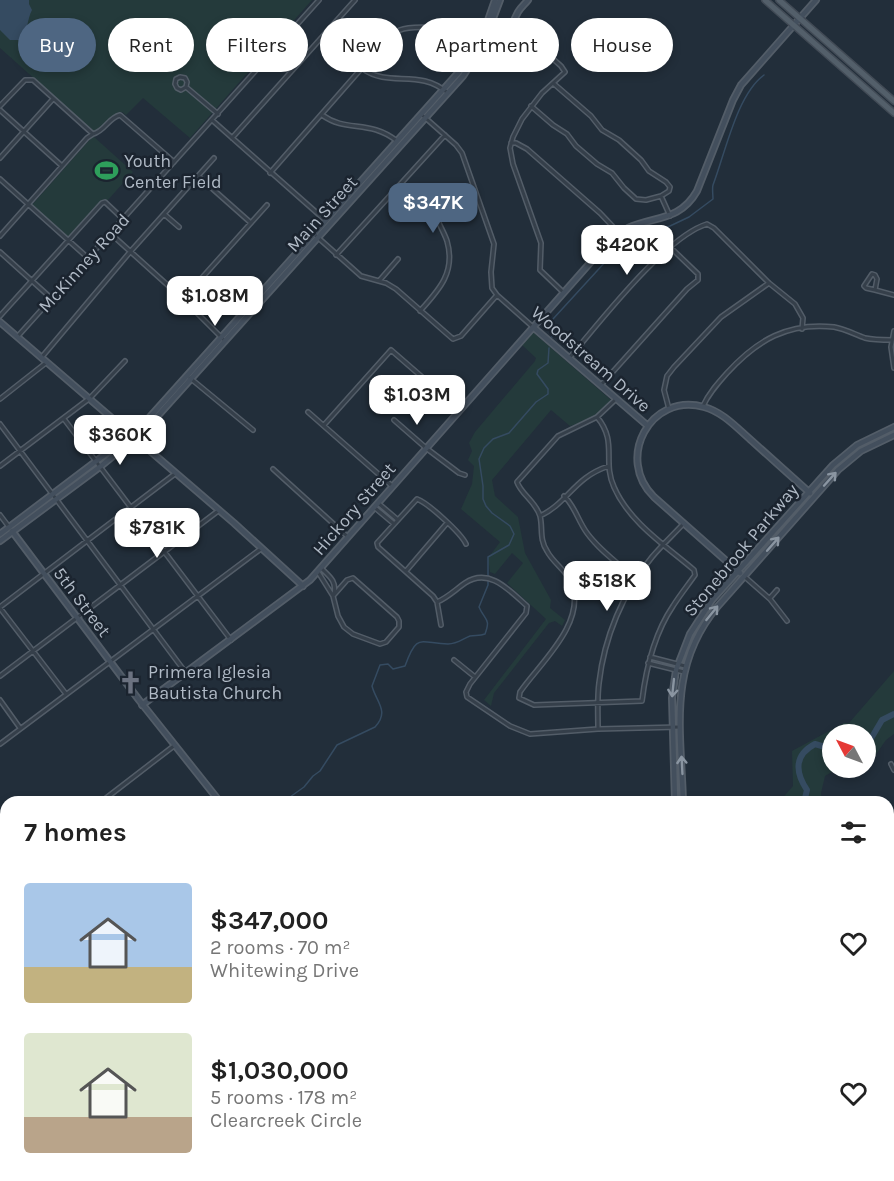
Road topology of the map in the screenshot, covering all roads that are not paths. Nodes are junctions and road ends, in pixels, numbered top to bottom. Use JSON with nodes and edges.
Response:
{"nodes":[{"id":1,"x":319,"y":0,"type":"edge"},
{"id":2,"x":355,"y":0,"type":"edge"},
{"id":3,"x":495,"y":0,"type":"edge"},
{"id":4,"x":500,"y":0,"type":"edge"},
{"id":5,"x":528,"y":0,"type":"edge"},
{"id":6,"x":765,"y":0,"type":"edge"},
{"id":7,"x":779,"y":0,"type":"edge"},
{"id":8,"x":816,"y":0,"type":"edge"},
{"id":9,"x":489,"y":18,"type":"edge"},
{"id":10,"x":492,"y":18,"type":"edge"},
{"id":11,"x":516,"y":18,"type":"edge"},
{"id":12,"x":800,"y":19,"type":"junction"},
{"id":13,"x":794,"y":25,"type":"junction"},
{"id":14,"x":559,"y":64,"type":"edge"},
{"id":15,"x":359,"y":72,"type":"edge"},
{"id":16,"x":366,"y":72,"type":"edge"},
{"id":17,"x":459,"y":72,"type":"edge"},
{"id":18,"x":553,"y":83,"type":"junction"},
{"id":19,"x":186,"y":87,"type":"junction"},
{"id":20,"x":446,"y":91,"type":"junction"},
{"id":21,"x":53,"y":98,"type":"junction"},
{"id":22,"x":894,"y":101,"type":"edge"},
{"id":23,"x":0,"y":106,"type":"edge"},
{"id":24,"x":531,"y":106,"type":"junction"},
{"id":25,"x":0,"y":110,"type":"edge"},
{"id":26,"x":894,"y":113,"type":"edge"},
{"id":27,"x":218,"y":114,"type":"junction"},
{"id":28,"x":322,"y":115,"type":"junction"},
{"id":29,"x":424,"y":116,"type":"junction"},
{"id":30,"x":212,"y":120,"type":"junction"},
{"id":31,"x":24,"y":131,"type":"junction"},
{"id":32,"x":93,"y":134,"type":"junction"},
{"id":33,"x":445,"y":135,"type":"junction"},
{"id":34,"x":231,"y":138,"type":"junction"},
{"id":35,"x":399,"y":143,"type":"junction"},
{"id":36,"x":511,"y":143,"type":"junction"},
{"id":37,"x":0,"y":158,"type":"edge"},
{"id":38,"x":214,"y":158,"type":"dead end"},
{"id":39,"x":174,"y":162,"type":"junction"},
{"id":40,"x":62,"y":165,"type":"junction"},
{"id":41,"x":270,"y":173,"type":"junction"},
{"id":42,"x":198,"y":176,"type":"junction"},
{"id":43,"x":0,"y":179,"type":"edge"},
{"id":44,"x":364,"y":183,"type":"junction"},
{"id":45,"x":475,"y":190,"type":"junction"},
{"id":46,"x":662,"y":196,"type":"junction"},
{"id":47,"x":28,"y":205,"type":"junction"},
{"id":48,"x":267,"y":205,"type":"dead end"},
{"id":49,"x":164,"y":214,"type":"junction"},
{"id":50,"x":670,"y":216,"type":"junction"},
{"id":51,"x":123,"y":219,"type":"junction"},
{"id":52,"x":326,"y":221,"type":"junction"},
{"id":53,"x":251,"y":223,"type":"junction"},
{"id":54,"x":179,"y":227,"type":"dead end"},
{"id":55,"x":620,"y":233,"type":"junction"},
{"id":56,"x":110,"y":234,"type":"junction"},
{"id":57,"x":0,"y":236,"type":"edge"},
{"id":58,"x":316,"y":236,"type":"junction"},
{"id":59,"x":68,"y":240,"type":"junction"},
{"id":60,"x":671,"y":248,"type":"junction"},
{"id":61,"x":0,"y":252,"type":"edge"},
{"id":62,"x":130,"y":252,"type":"junction"},
{"id":63,"x":336,"y":255,"type":"junction"},
{"id":64,"x":88,"y":258,"type":"junction"},
{"id":65,"x":399,"y":259,"type":"dead end"},
{"id":66,"x":31,"y":280,"type":"junction"},
{"id":67,"x":379,"y":281,"type":"junction"},
{"id":68,"x":769,"y":283,"type":"junction"},
{"id":69,"x":875,"y":290,"type":"junction"},
{"id":70,"x":563,"y":292,"type":"junction"},
{"id":71,"x":894,"y":295,"type":"edge"},
{"id":72,"x":497,"y":296,"type":"junction"},
{"id":73,"x":51,"y":298,"type":"junction"},
{"id":74,"x":183,"y":299,"type":"junction"},
{"id":75,"x":420,"y":311,"type":"junction"},
{"id":76,"x":0,"y":316,"type":"edge"},
{"id":77,"x":1,"y":326,"type":"edge"},
{"id":78,"x":533,"y":327,"type":"junction"},
{"id":79,"x":802,"y":329,"type":"junction"},
{"id":80,"x":894,"y":331,"type":"edge"},
{"id":81,"x":17,"y":338,"type":"junction"},
{"id":82,"x":223,"y":339,"type":"junction"},
{"id":83,"x":892,"y":340,"type":"junction"},
{"id":84,"x":41,"y":358,"type":"junction"},
{"id":85,"x":568,"y":358,"type":"junction"},
{"id":86,"x":125,"y":361,"type":"dead end"},
{"id":87,"x":47,"y":362,"type":"junction"},
{"id":88,"x":894,"y":368,"type":"edge"},
{"id":89,"x":189,"y":377,"type":"junction"},
{"id":90,"x":178,"y":385,"type":"junction"},
{"id":91,"x":600,"y":386,"type":"junction"},
{"id":92,"x":90,"y":398,"type":"junction"},
{"id":93,"x":0,"y":399,"type":"edge"},
{"id":94,"x":616,"y":399,"type":"junction"},
{"id":95,"x":170,"y":402,"type":"junction"},
{"id":96,"x":703,"y":406,"type":"junction"},
{"id":97,"x":669,"y":409,"type":"junction"},
{"id":98,"x":160,"y":410,"type":"junction"},
{"id":99,"x":460,"y":410,"type":"junction"},
{"id":100,"x":308,"y":412,"type":"dead end"},
{"id":101,"x":597,"y":417,"type":"junction"},
{"id":102,"x":64,"y":419,"type":"junction"},
{"id":103,"x":394,"y":420,"type":"dead end"},
{"id":104,"x":0,"y":424,"type":"edge"},
{"id":105,"x":324,"y":425,"type":"junction"},
{"id":106,"x":648,"y":426,"type":"junction"},
{"id":107,"x":894,"y":427,"type":"edge"},
{"id":108,"x":253,"y":430,"type":"dead end"},
{"id":109,"x":894,"y":435,"type":"edge"},
{"id":110,"x":134,"y":436,"type":"junction"},
{"id":111,"x":859,"y":444,"type":"junction"},
{"id":112,"x":426,"y":448,"type":"junction"},
{"id":113,"x":863,"y":449,"type":"junction"},
{"id":114,"x":20,"y":451,"type":"junction"},
{"id":115,"x":99,"y":464,"type":"junction"},
{"id":116,"x":0,"y":466,"type":"edge"},
{"id":117,"x":609,"y":466,"type":"junction"},
{"id":118,"x":273,"y":469,"type":"dead end"},
{"id":119,"x":177,"y":473,"type":"junction"},
{"id":120,"x":465,"y":475,"type":"dead end"},
{"id":121,"x":392,"y":486,"type":"junction"},
{"id":122,"x":809,"y":492,"type":"junction"},
{"id":123,"x":564,"y":496,"type":"junction"},
{"id":124,"x":814,"y":496,"type":"junction"},
{"id":125,"x":54,"y":497,"type":"junction"},
{"id":126,"x":376,"y":505,"type":"junction"},
{"id":127,"x":132,"y":508,"type":"junction"},
{"id":128,"x":218,"y":511,"type":"junction"},
{"id":129,"x":0,"y":515,"type":"edge"},
{"id":130,"x":540,"y":516,"type":"junction"},
{"id":131,"x":398,"y":520,"type":"junction"},
{"id":132,"x":684,"y":523,"type":"junction"},
{"id":133,"x":394,"y":524,"type":"junction"},
{"id":134,"x":447,"y":524,"type":"junction"},
{"id":135,"x":11,"y":530,"type":"junction"},
{"id":136,"x":0,"y":534,"type":"edge"},
{"id":137,"x":348,"y":537,"type":"junction"},
{"id":138,"x":0,"y":541,"type":"edge"},
{"id":139,"x":87,"y":542,"type":"junction"},
{"id":140,"x":466,"y":544,"type":"dead end"},
{"id":141,"x":665,"y":544,"type":"junction"},
{"id":142,"x":262,"y":548,"type":"junction"},
{"id":143,"x":164,"y":551,"type":"junction"},
{"id":144,"x":319,"y":570,"type":"junction"},
{"id":145,"x":406,"y":571,"type":"junction"},
{"id":146,"x":738,"y":571,"type":"junction"},
{"id":147,"x":44,"y":574,"type":"junction"},
{"id":148,"x":744,"y":576,"type":"junction"},
{"id":149,"x":636,"y":579,"type":"junction"},
{"id":150,"x":334,"y":582,"type":"junction"},
{"id":151,"x":326,"y":584,"type":"junction"},
{"id":152,"x":119,"y":586,"type":"junction"},
{"id":153,"x":303,"y":586,"type":"junction"},
{"id":154,"x":777,"y":590,"type":"dead end"},
{"id":155,"x":198,"y":596,"type":"junction"},
{"id":156,"x":333,"y":596,"type":"junction"},
{"id":157,"x":770,"y":599,"type":"junction"},
{"id":158,"x":437,"y":602,"type":"junction"},
{"id":159,"x":0,"y":607,"type":"edge"},
{"id":160,"x":77,"y":618,"type":"junction"},
{"id":161,"x":787,"y":621,"type":"dead end"},
{"id":162,"x":441,"y":625,"type":"dead end"},
{"id":163,"x":153,"y":630,"type":"junction"},
{"id":164,"x":231,"y":640,"type":"junction"},
{"id":165,"x":33,"y":651,"type":"junction"},
{"id":166,"x":650,"y":657,"type":"junction"},
{"id":167,"x":454,"y":660,"type":"dead end"},
{"id":168,"x":110,"y":662,"type":"junction"},
{"id":169,"x":648,"y":663,"type":"junction"},
{"id":170,"x":678,"y":664,"type":"junction"},
{"id":171,"x":684,"y":669,"type":"junction"},
{"id":172,"x":676,"y":670,"type":"junction"},
{"id":173,"x":186,"y":673,"type":"junction"},
{"id":174,"x":0,"y":676,"type":"edge"},
{"id":175,"x":475,"y":677,"type":"junction"},
{"id":176,"x":66,"y":694,"type":"junction"},
{"id":177,"x":0,"y":700,"type":"edge"},
{"id":178,"x":598,"y":701,"type":"junction"},
{"id":179,"x":142,"y":705,"type":"junction"},
{"id":180,"x":680,"y":727,"type":"junction"},
{"id":181,"x":21,"y":728,"type":"junction"},
{"id":182,"x":674,"y":728,"type":"junction"},
{"id":183,"x":598,"y":729,"type":"junction"},
{"id":184,"x":0,"y":744,"type":"edge"},
{"id":185,"x":175,"y":745,"type":"junction"},
{"id":186,"x":891,"y":764,"type":"dead end"},
{"id":187,"x":894,"y":770,"type":"edge"},
{"id":188,"x":675,"y":790,"type":"junction"},
{"id":189,"x":682,"y":790,"type":"junction"},
{"id":190,"x":109,"y":796,"type":"edge"},
{"id":191,"x":215,"y":796,"type":"edge"},
{"id":192,"x":675,"y":796,"type":"edge"},
{"id":193,"x":682,"y":796,"type":"edge"}],
"edges":[{"from":1,"to":27,"type":"street","name":"McKinney Road"},
{"from":2,"to":34,"type":"street"},
{"from":3,"to":9,"type":"main road","name":"Main Street"},
{"from":4,"to":10,"type":"main road","name":"Main Street"},
{"from":5,"to":11,"type":"main road"},
{"from":6,"to":13,"type":"main road"},
{"from":7,"to":12,"type":"main road"},
{"from":8,"to":12,"type":"main road","name":"Hickory Street"},
{"from":12,"to":13,"type":"main road","name":"Hickory Street"},
{"from":12,"to":22,"type":"main road"},
{"from":13,"to":26,"type":"main road"},
{"from":13,"to":50,"type":"main road","name":"Hickory Street"},
{"from":14,"to":18,"type":"street"},
{"from":15,"to":28,"type":"street"},
{"from":16,"to":20,"type":"street"},
{"from":17,"to":20,"type":"main road","name":"Main Street"},
{"from":18,"to":24,"type":"street"},
{"from":18,"to":46,"type":"street"},
{"from":19,"to":19,"type":"street"},
{"from":19,"to":27,"type":"street"},
{"from":20,"to":29,"type":"main road","name":"Main Street"},
{"from":21,"to":23,"type":"street"},
{"from":21,"to":31,"type":"street"},
{"from":21,"to":32,"type":"street"},
{"from":24,"to":36,"type":"street"},
{"from":24,"to":46,"type":"street"},
{"from":25,"to":31,"type":"street"},
{"from":27,"to":30,"type":"street","name":"McKinney Road"},
{"from":28,"to":35,"type":"street"},
{"from":28,"to":41,"type":"street"},
{"from":29,"to":33,"type":"street"},
{"from":29,"to":35,"type":"main road","name":"Main Street"},
{"from":30,"to":34,"type":"street"},
{"from":30,"to":39,"type":"street","name":"McKinney Road"},
{"from":31,"to":37,"type":"street"},
{"from":31,"to":40,"type":"street"},
{"from":32,"to":39,"type":"street"},
{"from":32,"to":40,"type":"street"},
{"from":33,"to":45,"type":"street"},
{"from":33,"to":63,"type":"street"},
{"from":34,"to":41,"type":"street"},
{"from":35,"to":44,"type":"main road","name":"Main Street"},
{"from":36,"to":55,"type":"street"},
{"from":36,"to":70,"type":"street"},
{"from":38,"to":42,"type":"street"},
{"from":39,"to":51,"type":"street","name":"McKinney Road"},
{"from":40,"to":47,"type":"street"},
{"from":41,"to":52,"type":"street"},
{"from":42,"to":49,"type":"street"},
{"from":42,"to":53,"type":"street"},
{"from":43,"to":47,"type":"street"},
{"from":44,"to":52,"type":"main road","name":"Main Street"},
{"from":44,"to":58,"type":"main road","name":"Main Street"},
{"from":45,"to":72,"type":"street"},
{"from":45,"to":75,"type":"street"},
{"from":46,"to":50,"type":"street"},
{"from":47,"to":57,"type":"street"},
{"from":47,"to":59,"type":"street"},
{"from":48,"to":53,"type":"street"},
{"from":49,"to":54,"type":"street"},
{"from":49,"to":62,"type":"street"},
{"from":50,"to":55,"type":"main road","name":"Hickory Street"},
{"from":51,"to":56,"type":"street","name":"McKinney Road"},
{"from":51,"to":59,"type":"street"},
{"from":52,"to":58,"type":"main road","name":"Main Street"},
{"from":53,"to":74,"type":"street"},
{"from":55,"to":70,"type":"main road","name":"Hickory Street"},
{"from":56,"to":62,"type":"street"},
{"from":56,"to":64,"type":"street","name":"McKinney Road"},
{"from":58,"to":63,"type":"street"},
{"from":58,"to":82,"type":"main road","name":"Main Street"},
{"from":59,"to":64,"type":"street"},
{"from":59,"to":66,"type":"street"},
{"from":60,"to":68,"type":"street"},
{"from":60,"to":85,"type":"street"},
{"from":60,"to":91,"type":"street"},
{"from":61,"to":66,"type":"street"},
{"from":62,"to":74,"type":"street"},
{"from":62,"to":84,"type":"street"},
{"from":63,"to":67,"type":"street"},
{"from":64,"to":73,"type":"street","name":"McKinney Road"},
{"from":65,"to":67,"type":"street"},
{"from":66,"to":73,"type":"street"},
{"from":66,"to":76,"type":"street"},
{"from":67,"to":75,"type":"street"},
{"from":68,"to":79,"type":"street"},
{"from":68,"to":97,"type":"street"},
{"from":69,"to":69,"type":"street"},
{"from":69,"to":71,"type":"street"},
{"from":70,"to":78,"type":"main road","name":"Hickory Street"},
{"from":72,"to":75,"type":"street"},
{"from":72,"to":78,"type":"street","name":"Woodstream Drive"},
{"from":73,"to":81,"type":"street","name":"McKinney Road"},
{"from":74,"to":82,"type":"street"},
{"from":77,"to":81,"type":"main road"},
{"from":78,"to":85,"type":"main road","name":"Woodstream Drive"},
{"from":78,"to":99,"type":"main road","name":"Hickory Street"},
{"from":79,"to":83,"type":"street"},
{"from":79,"to":96,"type":"street"},
{"from":80,"to":83,"type":"street"},
{"from":81,"to":84,"type":"main road"},
{"from":82,"to":89,"type":"main road","name":"Main Street"},
{"from":83,"to":88,"type":"street"},
{"from":84,"to":87,"type":"main road"},
{"from":85,"to":91,"type":"main road","name":"Woodstream Drive"},
{"from":86,"to":92,"type":"street"},
{"from":87,"to":92,"type":"main road"},
{"from":87,"to":93,"type":"street"},
{"from":89,"to":90,"type":"main road","name":"Main Street"},
{"from":89,"to":95,"type":"main road","name":"Main Street"},
{"from":89,"to":108,"type":"street"},
{"from":90,"to":95,"type":"main road"},
{"from":90,"to":98,"type":"main road","name":"Main Street"},
{"from":91,"to":94,"type":"main road","name":"Woodstream Drive"},
{"from":92,"to":102,"type":"street"},
{"from":92,"to":110,"type":"main road"},
{"from":94,"to":101,"type":"street"},
{"from":94,"to":106,"type":"main road","name":"Woodstream Drive"},
{"from":95,"to":98,"type":"main road","name":"Main Street"},
{"from":96,"to":97,"type":"main road"},
{"from":96,"to":122,"type":"main road"},
{"from":97,"to":106,"type":"main road"},
{"from":98,"to":110,"type":"main road","name":"Main Street"},
{"from":99,"to":105,"type":"street"},
{"from":99,"to":112,"type":"main road","name":"Hickory Street"},
{"from":100,"to":105,"type":"street"},
{"from":101,"to":117,"type":"street"},
{"from":101,"to":130,"type":"street"},
{"from":102,"to":114,"type":"street"},
{"from":102,"to":115,"type":"street"},
{"from":103,"to":112,"type":"street"},
{"from":104,"to":114,"type":"street"},
{"from":105,"to":121,"type":"street"},
{"from":106,"to":132,"type":"main road","name":"Woodstream Drive"},
{"from":107,"to":111,"type":"main road","name":"Stonebrook Parkway"},
{"from":109,"to":113,"type":"main road","name":"Stonebrook Parkway"},
{"from":110,"to":115,"type":"main road","name":"Main Street"},
{"from":110,"to":119,"type":"main road"},
{"from":111,"to":113,"type":"main road"},
{"from":111,"to":122,"type":"main road","name":"Stonebrook Parkway"},
{"from":112,"to":120,"type":"street"},
{"from":112,"to":121,"type":"main road","name":"Hickory Street"},
{"from":124,"to":113,"type":"main road","name":"Stonebrook Parkway","one_way":true},
{"from":114,"to":116,"type":"street"},
{"from":114,"to":125,"type":"street"},
{"from":115,"to":125,"type":"main road","name":"Main Street"},
{"from":115,"to":127,"type":"street"},
{"from":117,"to":123,"type":"street"},
{"from":117,"to":141,"type":"street"},
{"from":118,"to":137,"type":"street"},
{"from":119,"to":127,"type":"street"},
{"from":119,"to":128,"type":"main road"},
{"from":121,"to":126,"type":"main road","name":"Hickory Street"},
{"from":122,"to":124,"type":"main road"},
{"from":122,"to":146,"type":"main road","name":"Stonebrook Parkway"},
{"from":123,"to":130,"type":"street"},
{"from":123,"to":149,"type":"street"},
{"from":148,"to":124,"type":"main road","name":"Stonebrook Parkway","one_way":true},
{"from":125,"to":135,"type":"main road","name":"Main Street"},
{"from":125,"to":139,"type":"street"},
{"from":126,"to":131,"type":"street"},
{"from":126,"to":133,"type":"street"},
{"from":126,"to":137,"type":"main road","name":"Hickory Street"},
{"from":127,"to":139,"type":"street"},
{"from":127,"to":143,"type":"street"},
{"from":128,"to":142,"type":"main road"},
{"from":128,"to":143,"type":"street"},
{"from":129,"to":135,"type":"street","name":"5th Street"},
{"from":130,"to":178,"type":"street"},
{"from":131,"to":133,"type":"street"},
{"from":131,"to":134,"type":"street"},
{"from":132,"to":141,"type":"street"},
{"from":132,"to":146,"type":"main road","name":"Woodstream Drive"},
{"from":133,"to":145,"type":"street"},
{"from":134,"to":140,"type":"street"},
{"from":134,"to":145,"type":"street"},
{"from":135,"to":136,"type":"main road","name":"Main Street"},
{"from":135,"to":138,"type":"main road","name":"Main Street"},
{"from":135,"to":147,"type":"main road","name":"5th Street"},
{"from":137,"to":144,"type":"main road","name":"Hickory Street"},
{"from":139,"to":147,"type":"street"},
{"from":139,"to":152,"type":"street"},
{"from":141,"to":149,"type":"street"},
{"from":141,"to":166,"type":"street"},
{"from":142,"to":153,"type":"main road"},
{"from":142,"to":155,"type":"street"},
{"from":143,"to":152,"type":"street"},
{"from":143,"to":155,"type":"street"},
{"from":144,"to":150,"type":"street"},
{"from":144,"to":151,"type":"street"},
{"from":144,"to":153,"type":"main road","name":"Hickory Street"},
{"from":145,"to":158,"type":"street"},
{"from":146,"to":148,"type":"main road","name":"Woodstream Drive"},
{"from":146,"to":170,"type":"main road","name":"Stonebrook Parkway"},
{"from":147,"to":159,"type":"street"},
{"from":147,"to":160,"type":"main road","name":"5th Street"},
{"from":148,"to":157,"type":"street","name":"Woodstream Drive"},
{"from":171,"to":148,"type":"main road","name":"Stonebrook Parkway","one_way":true},
{"from":149,"to":178,"type":"street"},
{"from":150,"to":151,"type":"street"},
{"from":150,"to":156,"type":"street"},
{"from":151,"to":156,"type":"street"},
{"from":152,"to":160,"type":"street"},
{"from":152,"to":163,"type":"street"},
{"from":153,"to":164,"type":"main road","name":"Hickory Street"},
{"from":154,"to":157,"type":"street"},
{"from":155,"to":163,"type":"street"},
{"from":155,"to":164,"type":"street"},
{"from":156,"to":156,"type":"street"},
{"from":157,"to":161,"type":"street","name":"Woodstream Drive"},
{"from":158,"to":162,"type":"street"},
{"from":158,"to":175,"type":"street"},
{"from":159,"to":165,"type":"street"},
{"from":160,"to":165,"type":"street"},
{"from":160,"to":168,"type":"main road","name":"5th Street"},
{"from":163,"to":168,"type":"street"},
{"from":163,"to":173,"type":"street"},
{"from":164,"to":173,"type":"main road","name":"Hickory Street"},
{"from":165,"to":174,"type":"street"},
{"from":165,"to":176,"type":"street"},
{"from":166,"to":169,"type":"street"},
{"from":166,"to":170,"type":"street"},
{"from":167,"to":175,"type":"street"},
{"from":168,"to":176,"type":"street"},
{"from":168,"to":179,"type":"main road","name":"5th Street"},
{"from":169,"to":172,"type":"street"},
{"from":169,"to":178,"type":"street"},
{"from":170,"to":171,"type":"street"},
{"from":170,"to":172,"type":"main road","name":"Stonebrook Parkway"},
{"from":171,"to":172,"type":"street"},
{"from":171,"to":180,"type":"main road","name":"Stonebrook Parkway"},
{"from":172,"to":182,"type":"main road","name":"Stonebrook Parkway","one_way":true},
{"from":173,"to":179,"type":"main road","name":"Hickory Street"},
{"from":175,"to":183,"type":"street"},
{"from":176,"to":181,"type":"street"},
{"from":177,"to":181,"type":"street"},
{"from":178,"to":183,"type":"street"},
{"from":179,"to":185,"type":"main road","name":"5th Street"},
{"from":180,"to":182,"type":"street"},
{"from":189,"to":180,"type":"main road","name":"Stonebrook Parkway","one_way":true},
{"from":181,"to":184,"type":"street"},
{"from":182,"to":183,"type":"street"},
{"from":182,"to":188,"type":"main road","name":"Stonebrook Parkway"},
{"from":185,"to":190,"type":"street"},
{"from":185,"to":191,"type":"main road","name":"5th Street"},
{"from":186,"to":187,"type":"street"},
{"from":188,"to":189,"type":"main road"},
{"from":188,"to":192,"type":"main road","name":"Stonebrook Parkway"},
{"from":189,"to":193,"type":"main road","name":"Stonebrook Parkway"}]}
